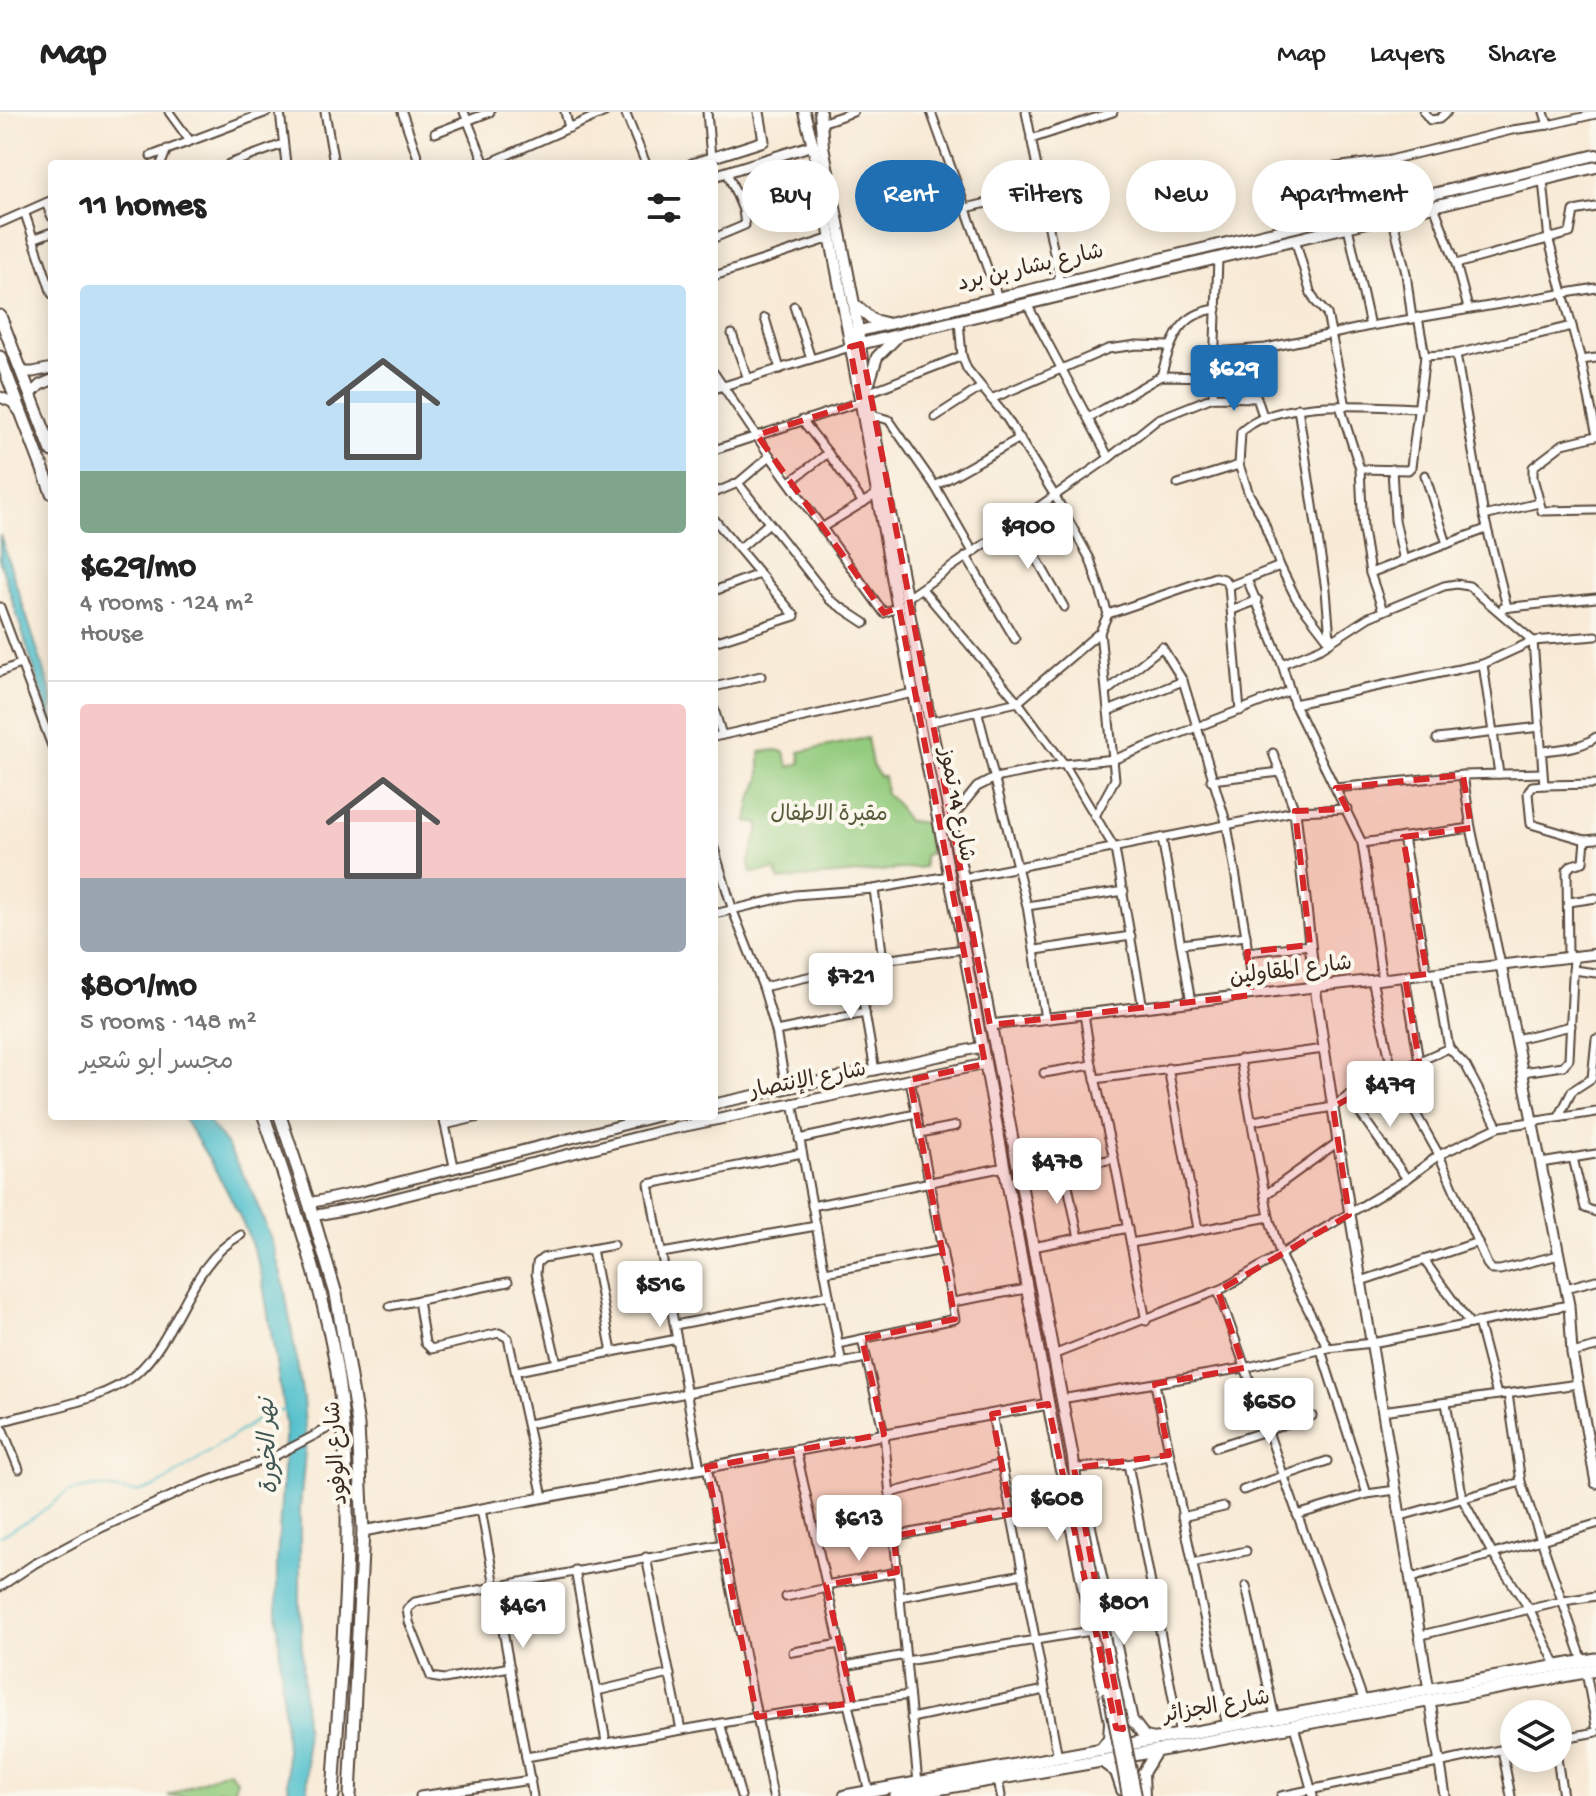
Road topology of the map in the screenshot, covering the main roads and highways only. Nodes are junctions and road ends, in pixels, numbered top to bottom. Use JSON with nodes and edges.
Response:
{"nodes":[{"id":1,"x":804,"y":112,"type":"edge"},
{"id":2,"x":820,"y":117,"type":"edge"},
{"id":3,"x":1596,"y":155,"type":"edge"},
{"id":4,"x":1596,"y":167,"type":"edge"},
{"id":5,"x":854,"y":304,"type":"junction"},
{"id":6,"x":0,"y":316,"type":"edge"},
{"id":7,"x":892,"y":323,"type":"junction"},
{"id":8,"x":854,"y":332,"type":"junction"},
{"id":9,"x":900,"y":335,"type":"junction"},
{"id":10,"x":856,"y":345,"type":"junction"},
{"id":11,"x":0,"y":357,"type":"edge"},
{"id":12,"x":863,"y":398,"type":"junction"},
{"id":13,"x":48,"y":441,"type":"edge"},
{"id":14,"x":48,"y":482,"type":"edge"},
{"id":15,"x":265,"y":1120,"type":"edge"},
{"id":16,"x":281,"y":1120,"type":"edge"},
{"id":17,"x":1075,"y":1463,"type":"junction"},
{"id":18,"x":1060,"y":1466,"type":"junction"},
{"id":19,"x":1075,"y":1505,"type":"junction"},
{"id":20,"x":1590,"y":1666,"type":"edge"},
{"id":21,"x":1429,"y":1695,"type":"junction"},
{"id":22,"x":1131,"y":1715,"type":"junction"},
{"id":23,"x":1110,"y":1722,"type":"junction"},
{"id":24,"x":1156,"y":1744,"type":"junction"},
{"id":25,"x":1101,"y":1756,"type":"junction"},
{"id":26,"x":1142,"y":1779,"type":"junction"},
{"id":27,"x":1121,"y":1784,"type":"junction"},
{"id":28,"x":920,"y":1790,"type":"edge"},
{"id":29,"x":333,"y":1796,"type":"edge"},
{"id":30,"x":350,"y":1796,"type":"edge"},
{"id":31,"x":845,"y":1796,"type":"edge"},
{"id":32,"x":896,"y":1796,"type":"edge"},
{"id":33,"x":1126,"y":1796,"type":"edge"},
{"id":34,"x":1136,"y":1796,"type":"edge"},
{"id":35,"x":1144,"y":1796,"type":"edge"}],
"edges":[{"from":1,"to":8,"type":"main road","name":"شارع 14 تموز"},
{"from":2,"to":5,"type":"main road","name":"شارع 14 تموز"},
{"from":3,"to":7,"type":"main road","name":"شارع بشار بن برد"},
{"from":4,"to":9,"type":"main road","name":"شارع بشار بن برد"},
{"from":5,"to":7,"type":"main road"},
{"from":5,"to":8,"type":"main road","name":"شارع 14 تموز"},
{"from":6,"to":13,"type":"main road"},
{"from":7,"to":8,"type":"main road","name":"شارع بشار بن برد"},
{"from":8,"to":10,"type":"main road","name":"شارع 14 تموز"},
{"from":9,"to":10,"type":"main road","name":"شارع بشار بن برد"},
{"from":9,"to":12,"type":"main road"},
{"from":10,"to":12,"type":"main road","name":"شارع 14 تموز"},
{"from":11,"to":14,"type":"main road"},
{"from":12,"to":17,"type":"main road","name":"شارع 14 تموز"},
{"from":12,"to":18,"type":"main road","name":"شارع 14 تموز"},
{"from":15,"to":29,"type":"main road","name":"شارع الوفود"},
{"from":16,"to":30,"type":"main road","name":"شارع الوفود"},
{"from":17,"to":19,"type":"main road","name":"شارع 14 تموز"},
{"from":17,"to":22,"type":"main road"},
{"from":18,"to":19,"type":"main road","name":"شارع 14 تموز"},
{"from":18,"to":23,"type":"main road"},
{"from":19,"to":33,"type":"main road","bridge":true},
{"from":19,"to":34,"type":"main road","bridge":true},
{"from":20,"to":21,"type":"main road","name":"شارع الجزائر"},
{"from":20,"to":21,"type":"main road","name":"شارع الجزائر"},
{"from":21,"to":24,"type":"main road","name":"شارع الجزائر"},
{"from":21,"to":24,"type":"main road","name":"شارع الجزائر"},
{"from":22,"to":23,"type":"main road"},
{"from":22,"to":24,"type":"main road"},
{"from":23,"to":25,"type":"main road"},
{"from":24,"to":25,"type":"main road","name":"شارع الجزائر"},
{"from":24,"to":26,"type":"main road"},
{"from":25,"to":27,"type":"main road"},
{"from":25,"to":28,"type":"main road","name":"شارع الجزائر"},
{"from":25,"to":28,"type":"main road","name":"شارع الجزائر"},
{"from":26,"to":27,"type":"main road"},
{"from":26,"to":35,"type":"main road"},
{"from":27,"to":33,"type":"main road"},
{"from":28,"to":31,"type":"main road","name":"شارع الجزائر"},
{"from":28,"to":32,"type":"main road","name":"شارع الجزائر"}]}
